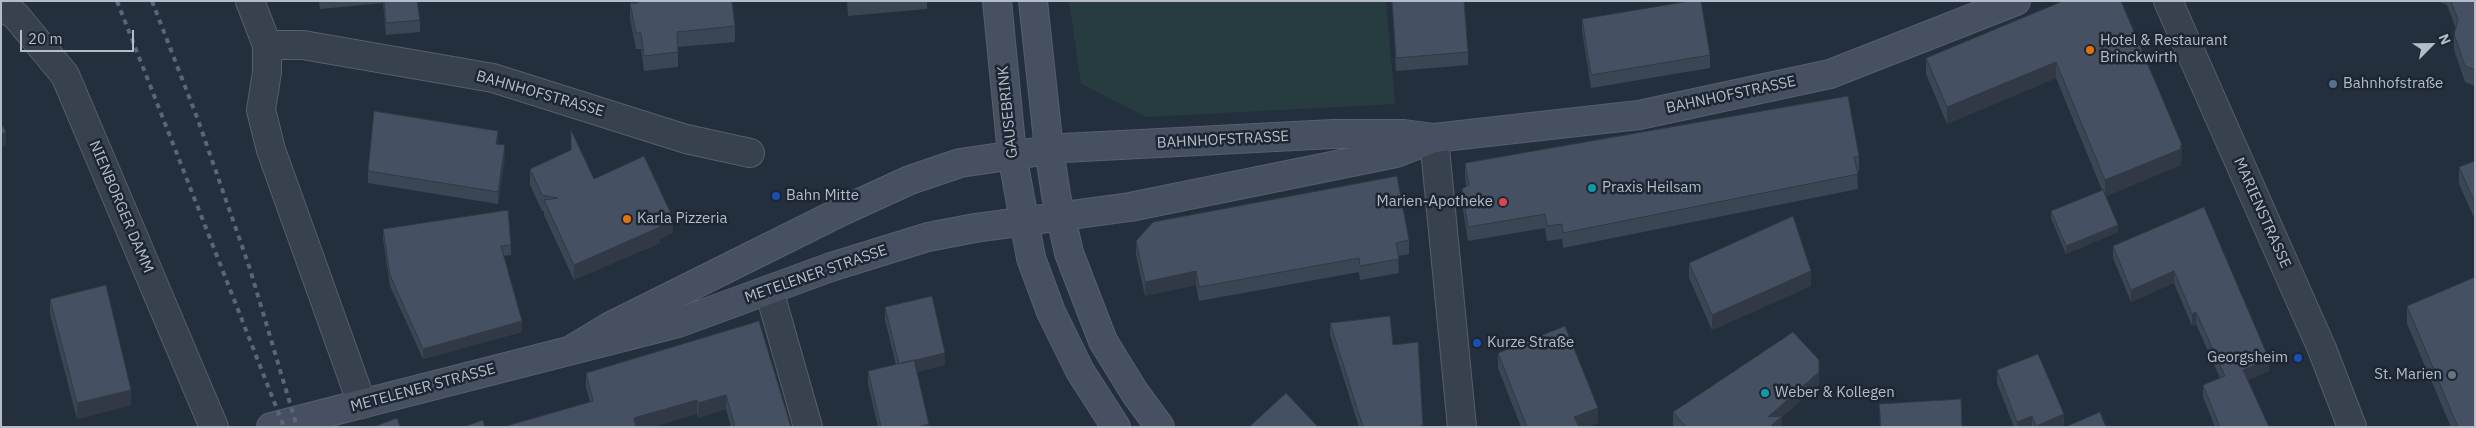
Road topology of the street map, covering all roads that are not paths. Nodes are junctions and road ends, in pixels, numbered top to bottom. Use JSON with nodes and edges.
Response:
{"nodes":[{"id":1,"x":250,"y":1,"type":"edge"},
{"id":2,"x":997,"y":1,"type":"edge"},
{"id":3,"x":1033,"y":1,"type":"edge"},
{"id":4,"x":2016,"y":1,"type":"edge"},
{"id":5,"x":2168,"y":1,"type":"edge"},
{"id":6,"x":1,"y":5,"type":"edge"},
{"id":7,"x":267,"y":45,"type":"junction"},
{"id":8,"x":1434,"y":138,"type":"junction"},
{"id":9,"x":1049,"y":149,"type":"junction"},
{"id":10,"x":750,"y":153,"type":"dead end"},
{"id":11,"x":1012,"y":154,"type":"junction"},
{"id":12,"x":1061,"y":216,"type":"junction"},
{"id":13,"x":1023,"y":221,"type":"junction"},
{"id":14,"x":769,"y":290,"type":"junction"},
{"id":15,"x":574,"y":348,"type":"junction"},
{"id":16,"x":362,"y":404,"type":"junction"},
{"id":17,"x":214,"y":427,"type":"edge"},
{"id":18,"x":271,"y":427,"type":"edge"},
{"id":19,"x":808,"y":427,"type":"edge"},
{"id":20,"x":1116,"y":427,"type":"edge"},
{"id":21,"x":1160,"y":427,"type":"edge"},
{"id":22,"x":1462,"y":427,"type":"edge"},
{"id":23,"x":2352,"y":427,"type":"edge"}],
"edges":[{"from":1,"to":7,"type":"street"},
{"from":2,"to":11,"type":"main road","name":"GAUSEBRINK"},
{"from":3,"to":9,"type":"main road"},
{"from":4,"to":8,"type":"main road","name":"BAHNHOFSTRASSE"},
{"from":5,"to":23,"type":"street","name":"MARIENSTRASSE"},
{"from":6,"to":17,"type":"street","name":"NIENBORGER DAMM"},
{"from":7,"to":10,"type":"street","name":"BAHNHOFSTRASSE"},
{"from":7,"to":16,"type":"street"},
{"from":8,"to":9,"type":"main road","name":"BAHNHOFSTRASSE"},
{"from":8,"to":12,"type":"main road","name":"BAHNHOFSTRASSE"},
{"from":8,"to":22,"type":"street"},
{"from":9,"to":11,"type":"main road","name":"BAHNHOFSTRASSE"},
{"from":9,"to":12,"type":"main road"},
{"from":11,"to":13,"type":"main road","name":"GAUSEBRINK"},
{"from":11,"to":15,"type":"main road","name":"METELENER STRASSE"},
{"from":12,"to":13,"type":"main road","name":"METELENER STRASSE"},
{"from":12,"to":21,"type":"main road"},
{"from":13,"to":14,"type":"main road","name":"METELENER STRASSE"},
{"from":13,"to":20,"type":"main road","name":"GAUSEBRINK"},
{"from":14,"to":15,"type":"main road","name":"METELENER STRASSE"},
{"from":14,"to":19,"type":"street"},
{"from":15,"to":16,"type":"main road","name":"METELENER STRASSE"},
{"from":16,"to":18,"type":"main road","name":"METELENER STRASSE"}]}
